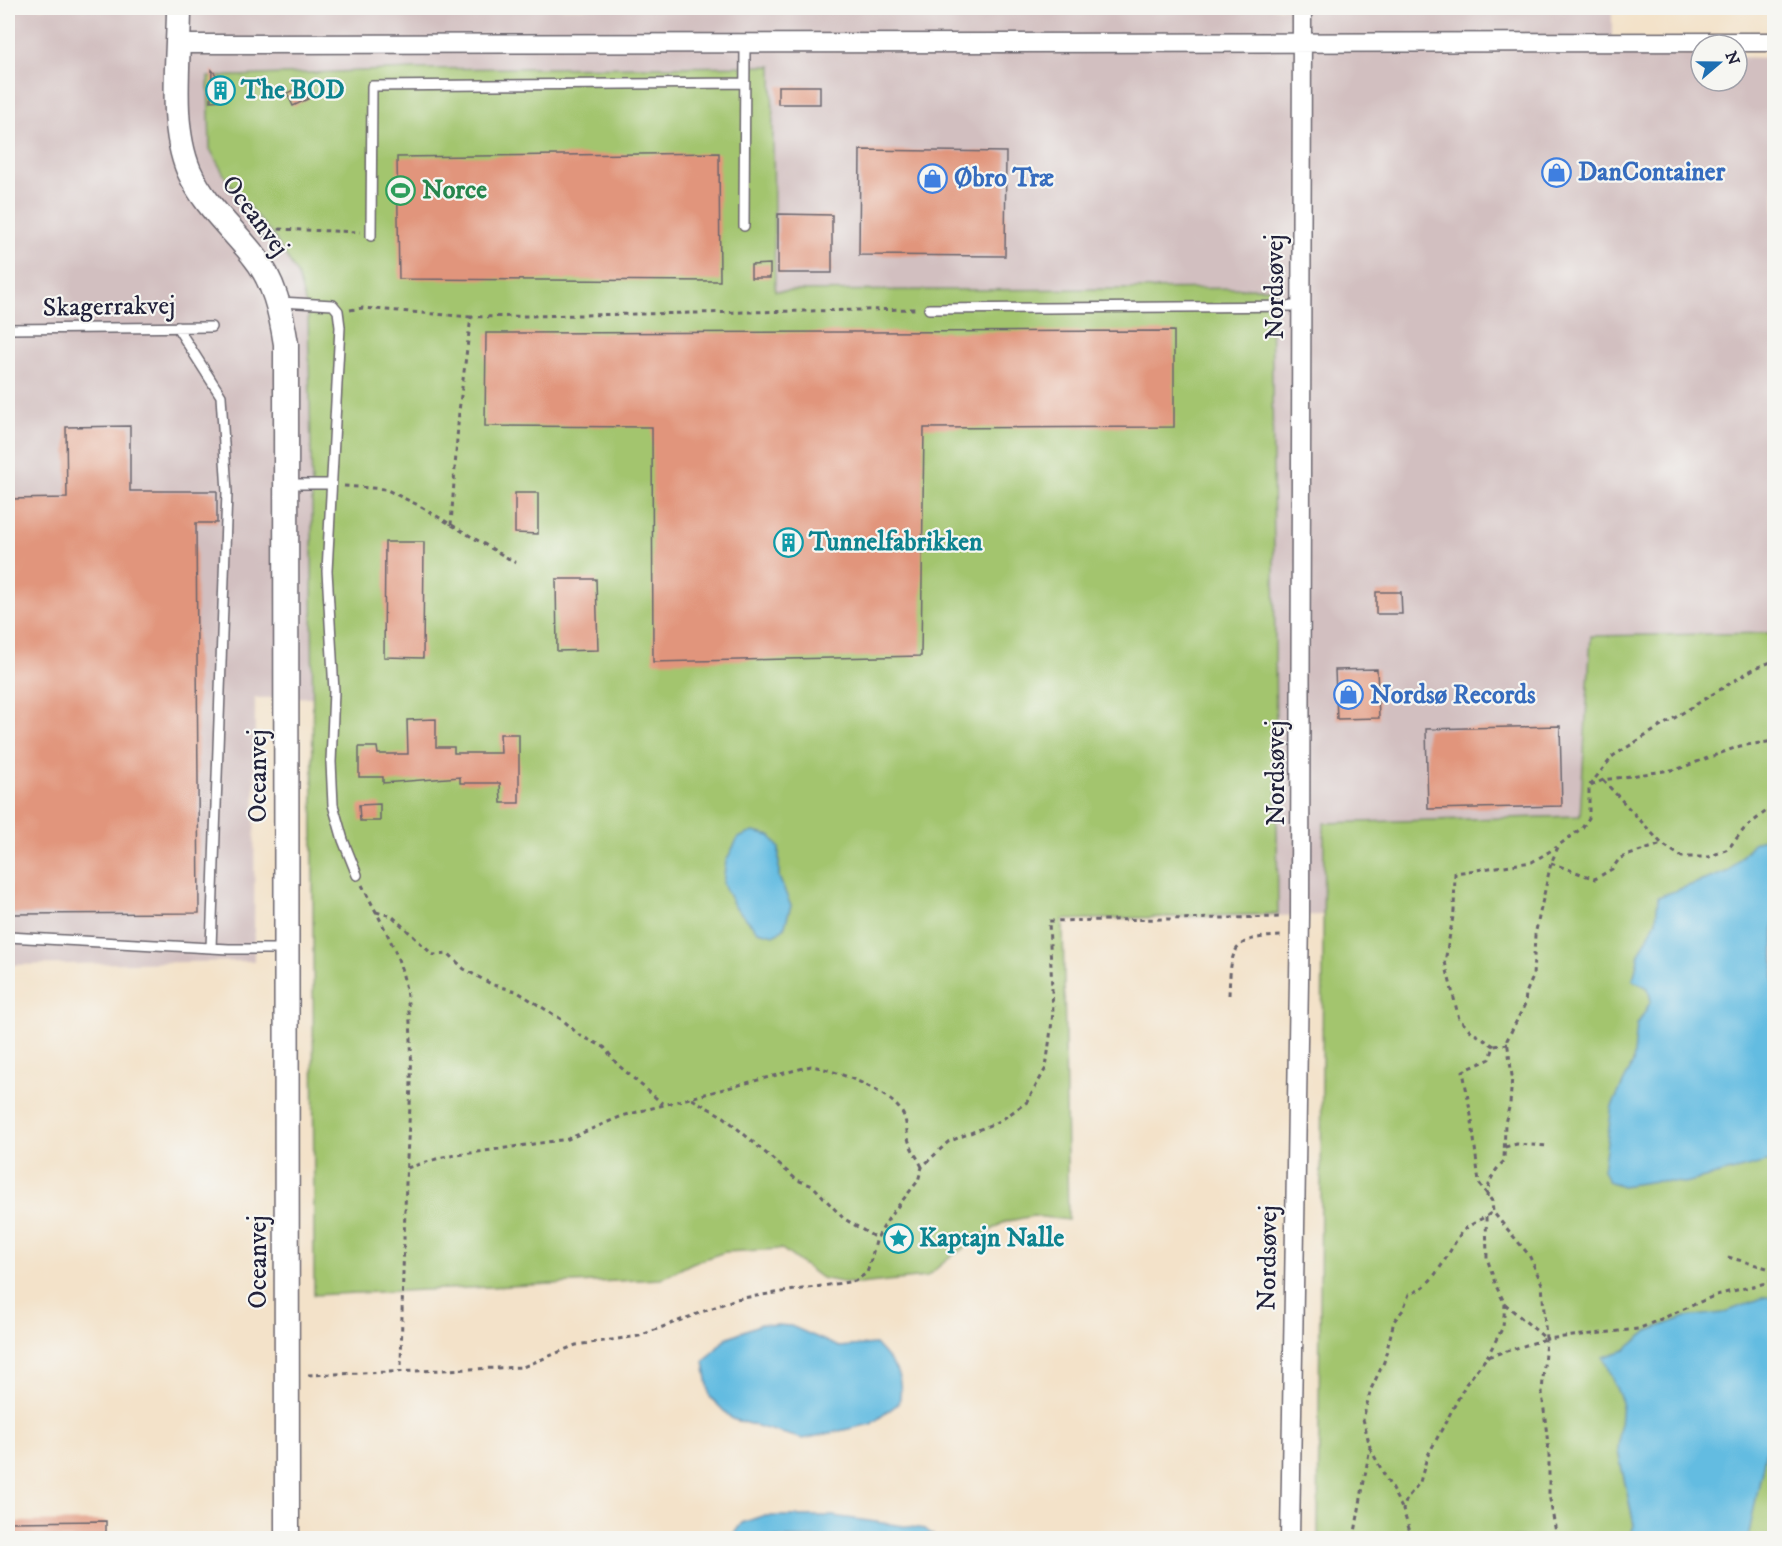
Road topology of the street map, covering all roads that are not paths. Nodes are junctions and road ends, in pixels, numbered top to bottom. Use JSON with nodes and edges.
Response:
{"nodes":[{"id":1,"x":179,"y":8,"type":"edge"},
{"id":2,"x":1302,"y":8,"type":"edge"},
{"id":3,"x":1774,"y":42,"type":"edge"},
{"id":4,"x":1302,"y":43,"type":"junction"},
{"id":5,"x":179,"y":44,"type":"junction"},
{"id":6,"x":745,"y":44,"type":"junction"},
{"id":7,"x":744,"y":83,"type":"junction"},
{"id":8,"x":744,"y":226,"type":"dead end"},
{"id":9,"x":371,"y":234,"type":"road end"},
{"id":10,"x":278,"y":302,"type":"junction"},
{"id":11,"x":1300,"y":306,"type":"junction"},
{"id":12,"x":929,"y":309,"type":"road end"},
{"id":13,"x":177,"y":327,"type":"junction"},
{"id":14,"x":211,"y":327,"type":"dead end"},
{"id":15,"x":8,"y":329,"type":"edge"},
{"id":16,"x":286,"y":484,"type":"junction"},
{"id":17,"x":331,"y":484,"type":"junction"},
{"id":18,"x":357,"y":875,"type":"road end"},
{"id":19,"x":8,"y":938,"type":"edge"},
{"id":20,"x":211,"y":948,"type":"junction"},
{"id":21,"x":286,"y":949,"type":"junction"},
{"id":22,"x":287,"y":1539,"type":"edge"},
{"id":23,"x":1290,"y":1539,"type":"edge"}],
"edges":[{"from":1,"to":5,"type":"street","name":"Oceanvej"},
{"from":2,"to":4,"type":"street","name":"Nordsøvej"},
{"from":3,"to":4,"type":"street"},
{"from":4,"to":6,"type":"street"},
{"from":4,"to":11,"type":"street","name":"Nordsøvej"},
{"from":5,"to":6,"type":"street"},
{"from":5,"to":10,"type":"street","name":"Oceanvej"},
{"from":6,"to":7,"type":"lane"},
{"from":7,"to":8,"type":"lane"},
{"from":7,"to":9,"type":"lane"},
{"from":10,"to":16,"type":"street","name":"Oceanvej"},
{"from":10,"to":17,"type":"lane"},
{"from":11,"to":12,"type":"lane"},
{"from":11,"to":23,"type":"street","name":"Nordsøvej"},
{"from":13,"to":14,"type":"lane","name":"Skagerrakvej"},
{"from":13,"to":15,"type":"lane","name":"Skagerrakvej"},
{"from":13,"to":20,"type":"lane"},
{"from":16,"to":17,"type":"lane"},
{"from":16,"to":21,"type":"street","name":"Oceanvej"},
{"from":17,"to":18,"type":"lane"},
{"from":19,"to":20,"type":"lane"},
{"from":20,"to":21,"type":"lane"},
{"from":21,"to":22,"type":"street","name":"Oceanvej"}]}
